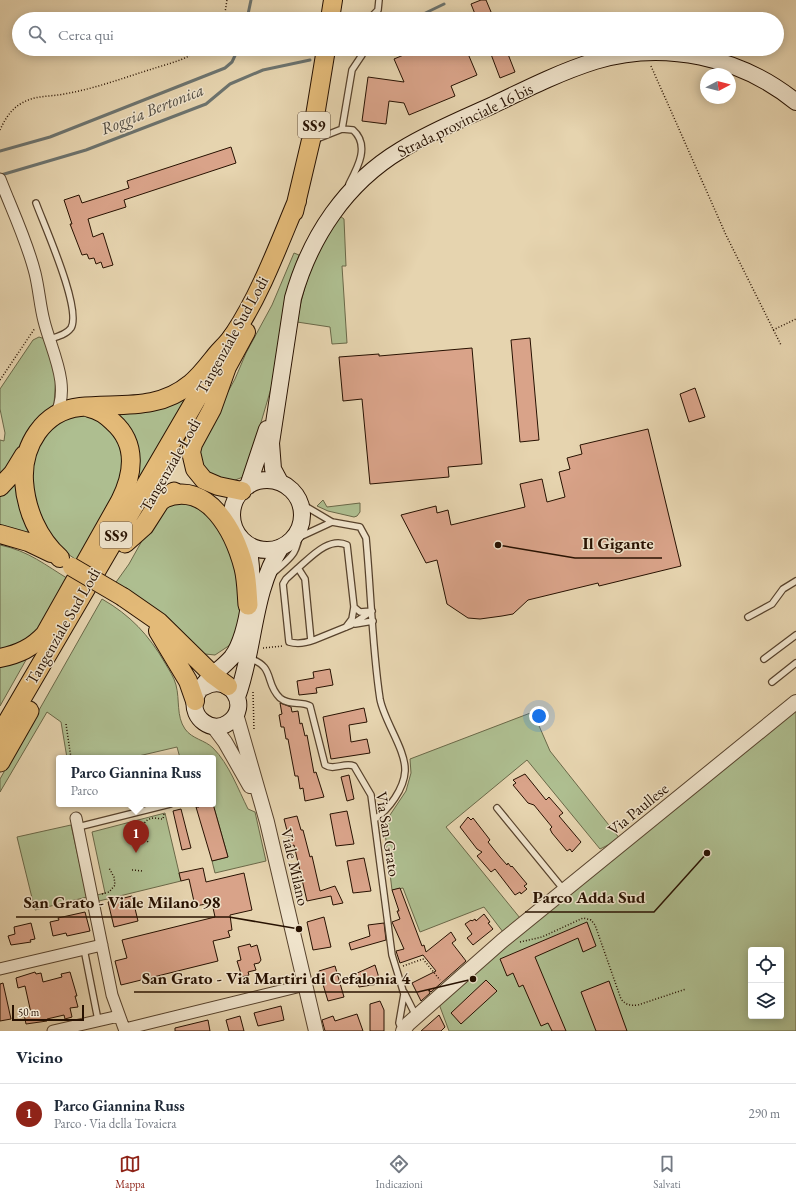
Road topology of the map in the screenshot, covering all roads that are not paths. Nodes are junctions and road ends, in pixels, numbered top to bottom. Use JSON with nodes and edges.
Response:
{"nodes":[{"id":1,"x":333,"y":0,"type":"edge"},
{"id":2,"x":380,"y":0,"type":"edge"},
{"id":3,"x":331,"y":12,"type":"edge"},
{"id":4,"x":376,"y":12,"type":"edge"},
{"id":5,"x":325,"y":56,"type":"edge"},
{"id":6,"x":361,"y":56,"type":"edge"},
{"id":7,"x":620,"y":56,"type":"edge"},
{"id":8,"x":698,"y":56,"type":"edge"},
{"id":9,"x":796,"y":102,"type":"edge"},
{"id":10,"x":342,"y":129,"type":"junction"},
{"id":11,"x":311,"y":140,"type":"junction"},
{"id":12,"x":0,"y":179,"type":"edge"},
{"id":13,"x":297,"y":201,"type":"junction"},
{"id":14,"x":36,"y":203,"type":"dead end"},
{"id":15,"x":336,"y":208,"type":"junction"},
{"id":16,"x":233,"y":336,"type":"junction"},
{"id":17,"x":49,"y":339,"type":"junction"},
{"id":18,"x":227,"y":366,"type":"junction"},
{"id":19,"x":60,"y":375,"type":"junction"},
{"id":20,"x":278,"y":394,"type":"junction"},
{"id":21,"x":76,"y":408,"type":"junction"},
{"id":22,"x":56,"y":416,"type":"junction"},
{"id":23,"x":28,"y":447,"type":"junction"},
{"id":24,"x":280,"y":482,"type":"junction"},
{"id":25,"x":0,"y":487,"type":"edge"},
{"id":26,"x":245,"y":488,"type":"junction"},
{"id":27,"x":164,"y":498,"type":"junction"},
{"id":28,"x":300,"y":503,"type":"junction"},
{"id":29,"x":232,"y":517,"type":"junction"},
{"id":30,"x":332,"y":522,"type":"junction"},
{"id":31,"x":0,"y":534,"type":"edge"},
{"id":32,"x":293,"y":537,"type":"junction"},
{"id":33,"x":125,"y":543,"type":"junction"},
{"id":34,"x":246,"y":543,"type":"junction"},
{"id":35,"x":66,"y":563,"type":"junction"},
{"id":36,"x":298,"y":568,"type":"junction"},
{"id":37,"x":796,"y":581,"type":"edge"},
{"id":38,"x":129,"y":601,"type":"junction"},
{"id":39,"x":248,"y":605,"type":"junction"},
{"id":40,"x":354,"y":607,"type":"junction"},
{"id":41,"x":372,"y":611,"type":"junction"},
{"id":42,"x":748,"y":617,"type":"dead end"},
{"id":43,"x":373,"y":621,"type":"junction"},
{"id":44,"x":349,"y":626,"type":"junction"},
{"id":45,"x":46,"y":634,"type":"junction"},
{"id":46,"x":796,"y":635,"type":"edge"},
{"id":47,"x":311,"y":641,"type":"junction"},
{"id":48,"x":0,"y":658,"type":"edge"},
{"id":49,"x":251,"y":659,"type":"junction"},
{"id":50,"x":764,"y":659,"type":"dead end"},
{"id":51,"x":796,"y":663,"type":"edge"},
{"id":52,"x":207,"y":678,"type":"junction"},
{"id":53,"x":772,"y":682,"type":"dead end"},
{"id":54,"x":233,"y":692,"type":"junction"},
{"id":55,"x":796,"y":702,"type":"edge"},
{"id":56,"x":0,"y":714,"type":"edge"},
{"id":57,"x":236,"y":714,"type":"junction"},
{"id":58,"x":212,"y":726,"type":"junction"},
{"id":59,"x":0,"y":735,"type":"edge"},
{"id":60,"x":0,"y":762,"type":"edge"},
{"id":61,"x":261,"y":805,"type":"junction"},
{"id":62,"x":157,"y":807,"type":"edge"},
{"id":63,"x":497,"y":808,"type":"dead end"},
{"id":64,"x":375,"y":819,"type":"junction"},
{"id":65,"x":77,"y":822,"type":"joint"},
{"id":66,"x":565,"y":890,"type":"junction"},
{"id":67,"x":102,"y":945,"type":"junction"},
{"id":68,"x":84,"y":949,"type":"junction"},
{"id":69,"x":0,"y":969,"type":"edge"},
{"id":70,"x":305,"y":985,"type":"junction"},
{"id":71,"x":403,"y":990,"type":"junction"},
{"id":72,"x":119,"y":1016,"type":"junction"},
{"id":73,"x":416,"y":1017,"type":"junction"},
{"id":74,"x":98,"y":1020,"type":"junction"},
{"id":75,"x":125,"y":1030,"type":"edge"},
{"id":76,"x":53,"y":1031,"type":"edge"},
{"id":77,"x":316,"y":1031,"type":"edge"},
{"id":78,"x":403,"y":1031,"type":"edge"}],
"edges":[{"from":1,"to":3,"type":"main road"},
{"from":2,"to":4,"type":"lane"},
{"from":5,"to":11,"type":"main road","number":"SS9"},
{"from":6,"to":10,"type":"lane"},
{"from":7,"to":15,"type":"main road","name":"Strada provinciale 16 bis"},
{"from":8,"to":9,"type":"main road","name":"Strada provinciale 16 bis"},
{"from":10,"to":11,"type":"lane"},
{"from":10,"to":15,"type":"lane"},
{"from":11,"to":13,"type":"main road","number":"SS9"},
{"from":12,"to":17,"type":"street"},
{"from":13,"to":16,"type":"main road","name":"Tangenziale Sud Lodi","number":"SS9"},
{"from":13,"to":18,"type":"main road","name":"Tangenziale Lodi","number":"SS9"},
{"from":14,"to":17,"type":"lane"},
{"from":15,"to":20,"type":"main road","name":"Strada provinciale 16 bis"},
{"from":16,"to":21,"type":"main road"},
{"from":16,"to":59,"type":"highway","name":"Tangenziale Sud Lodi","number":"SS9"},
{"from":17,"to":19,"type":"street"},
{"from":18,"to":26,"type":"main road"},
{"from":18,"to":33,"type":"highway","name":"Tangenziale Lodi","number":"SS9"},
{"from":19,"to":21,"type":"street"},
{"from":19,"to":22,"type":"street"},
{"from":20,"to":24,"type":"main road","name":"Strada provinciale 16 bis"},
{"from":20,"to":26,"type":"main road","name":"Strada provinciale 16 bis"},
{"from":21,"to":22,"type":"main road"},
{"from":21,"to":45,"type":"main road"},
{"from":22,"to":23,"type":"main road"},
{"from":23,"to":25,"type":"main road"},
{"from":23,"to":35,"type":"main road"},
{"from":24,"to":26,"type":"main road"},
{"from":24,"to":28,"type":"main road"},
{"from":26,"to":29,"type":"main road"},
{"from":27,"to":29,"type":"highway"},
{"from":27,"to":33,"type":"highway"},
{"from":27,"to":39,"type":"highway"},
{"from":28,"to":30,"type":"lane"},
{"from":28,"to":32,"type":"main road"},
{"from":29,"to":34,"type":"main road"},
{"from":30,"to":32,"type":"lane"},
{"from":30,"to":41,"type":"lane"},
{"from":31,"to":35,"type":"main road"},
{"from":32,"to":34,"type":"main road"},
{"from":32,"to":49,"type":"main road"},
{"from":33,"to":60,"type":"highway","name":"Tangenziale Lodi","number":"SS9"},
{"from":34,"to":39,"type":"main road"},
{"from":35,"to":38,"type":"main road","bridge":true},
{"from":36,"to":40,"type":"lane"},
{"from":36,"to":47,"type":"lane"},
{"from":36,"to":47,"type":"lane"},
{"from":37,"to":42,"type":"lane"},
{"from":38,"to":52,"type":"main road"},
{"from":38,"to":52,"type":"main road"},
{"from":39,"to":52,"type":"main road"},
{"from":40,"to":41,"type":"lane"},
{"from":40,"to":44,"type":"lane"},
{"from":41,"to":43,"type":"lane"},
{"from":41,"to":44,"type":"lane"},
{"from":43,"to":44,"type":"lane"},
{"from":43,"to":64,"type":"lane"},
{"from":44,"to":47,"type":"lane"},
{"from":45,"to":48,"type":"main road"},
{"from":45,"to":56,"type":"highway"},
{"from":46,"to":50,"type":"lane"},
{"from":49,"to":54,"type":"main road"},
{"from":49,"to":64,"type":"lane","name":"Via San Grato"},
{"from":51,"to":53,"type":"lane"},
{"from":52,"to":54,"type":"main road"},
{"from":52,"to":58,"type":"main road"},
{"from":54,"to":57,"type":"main road"},
{"from":55,"to":66,"type":"street","name":"Via Paullese"},
{"from":57,"to":58,"type":"main road"},
{"from":57,"to":61,"type":"street"},
{"from":58,"to":61,"type":"street"},
{"from":61,"to":70,"type":"street","name":"Viale Milano"},
{"from":62,"to":65,"type":"lane"},
{"from":63,"to":66,"type":"lane"},
{"from":64,"to":71,"type":"lane","name":"Via San Grato"},
{"from":65,"to":67,"type":"street"},
{"from":66,"to":73,"type":"street","name":"Via Paullese"},
{"from":67,"to":68,"type":"street"},
{"from":67,"to":72,"type":"street"},
{"from":68,"to":69,"type":"street"},
{"from":68,"to":74,"type":"lane"},
{"from":70,"to":75,"type":"street"},
{"from":70,"to":77,"type":"street","name":"Viale Milano"},
{"from":71,"to":73,"type":"lane","name":"Via San Grato"},
{"from":71,"to":78,"type":"lane","name":"Via San Grato"},
{"from":72,"to":74,"type":"street"},
{"from":72,"to":75,"type":"street"},
{"from":73,"to":78,"type":"street","name":"Via Paullese"},
{"from":74,"to":76,"type":"street"}]}
